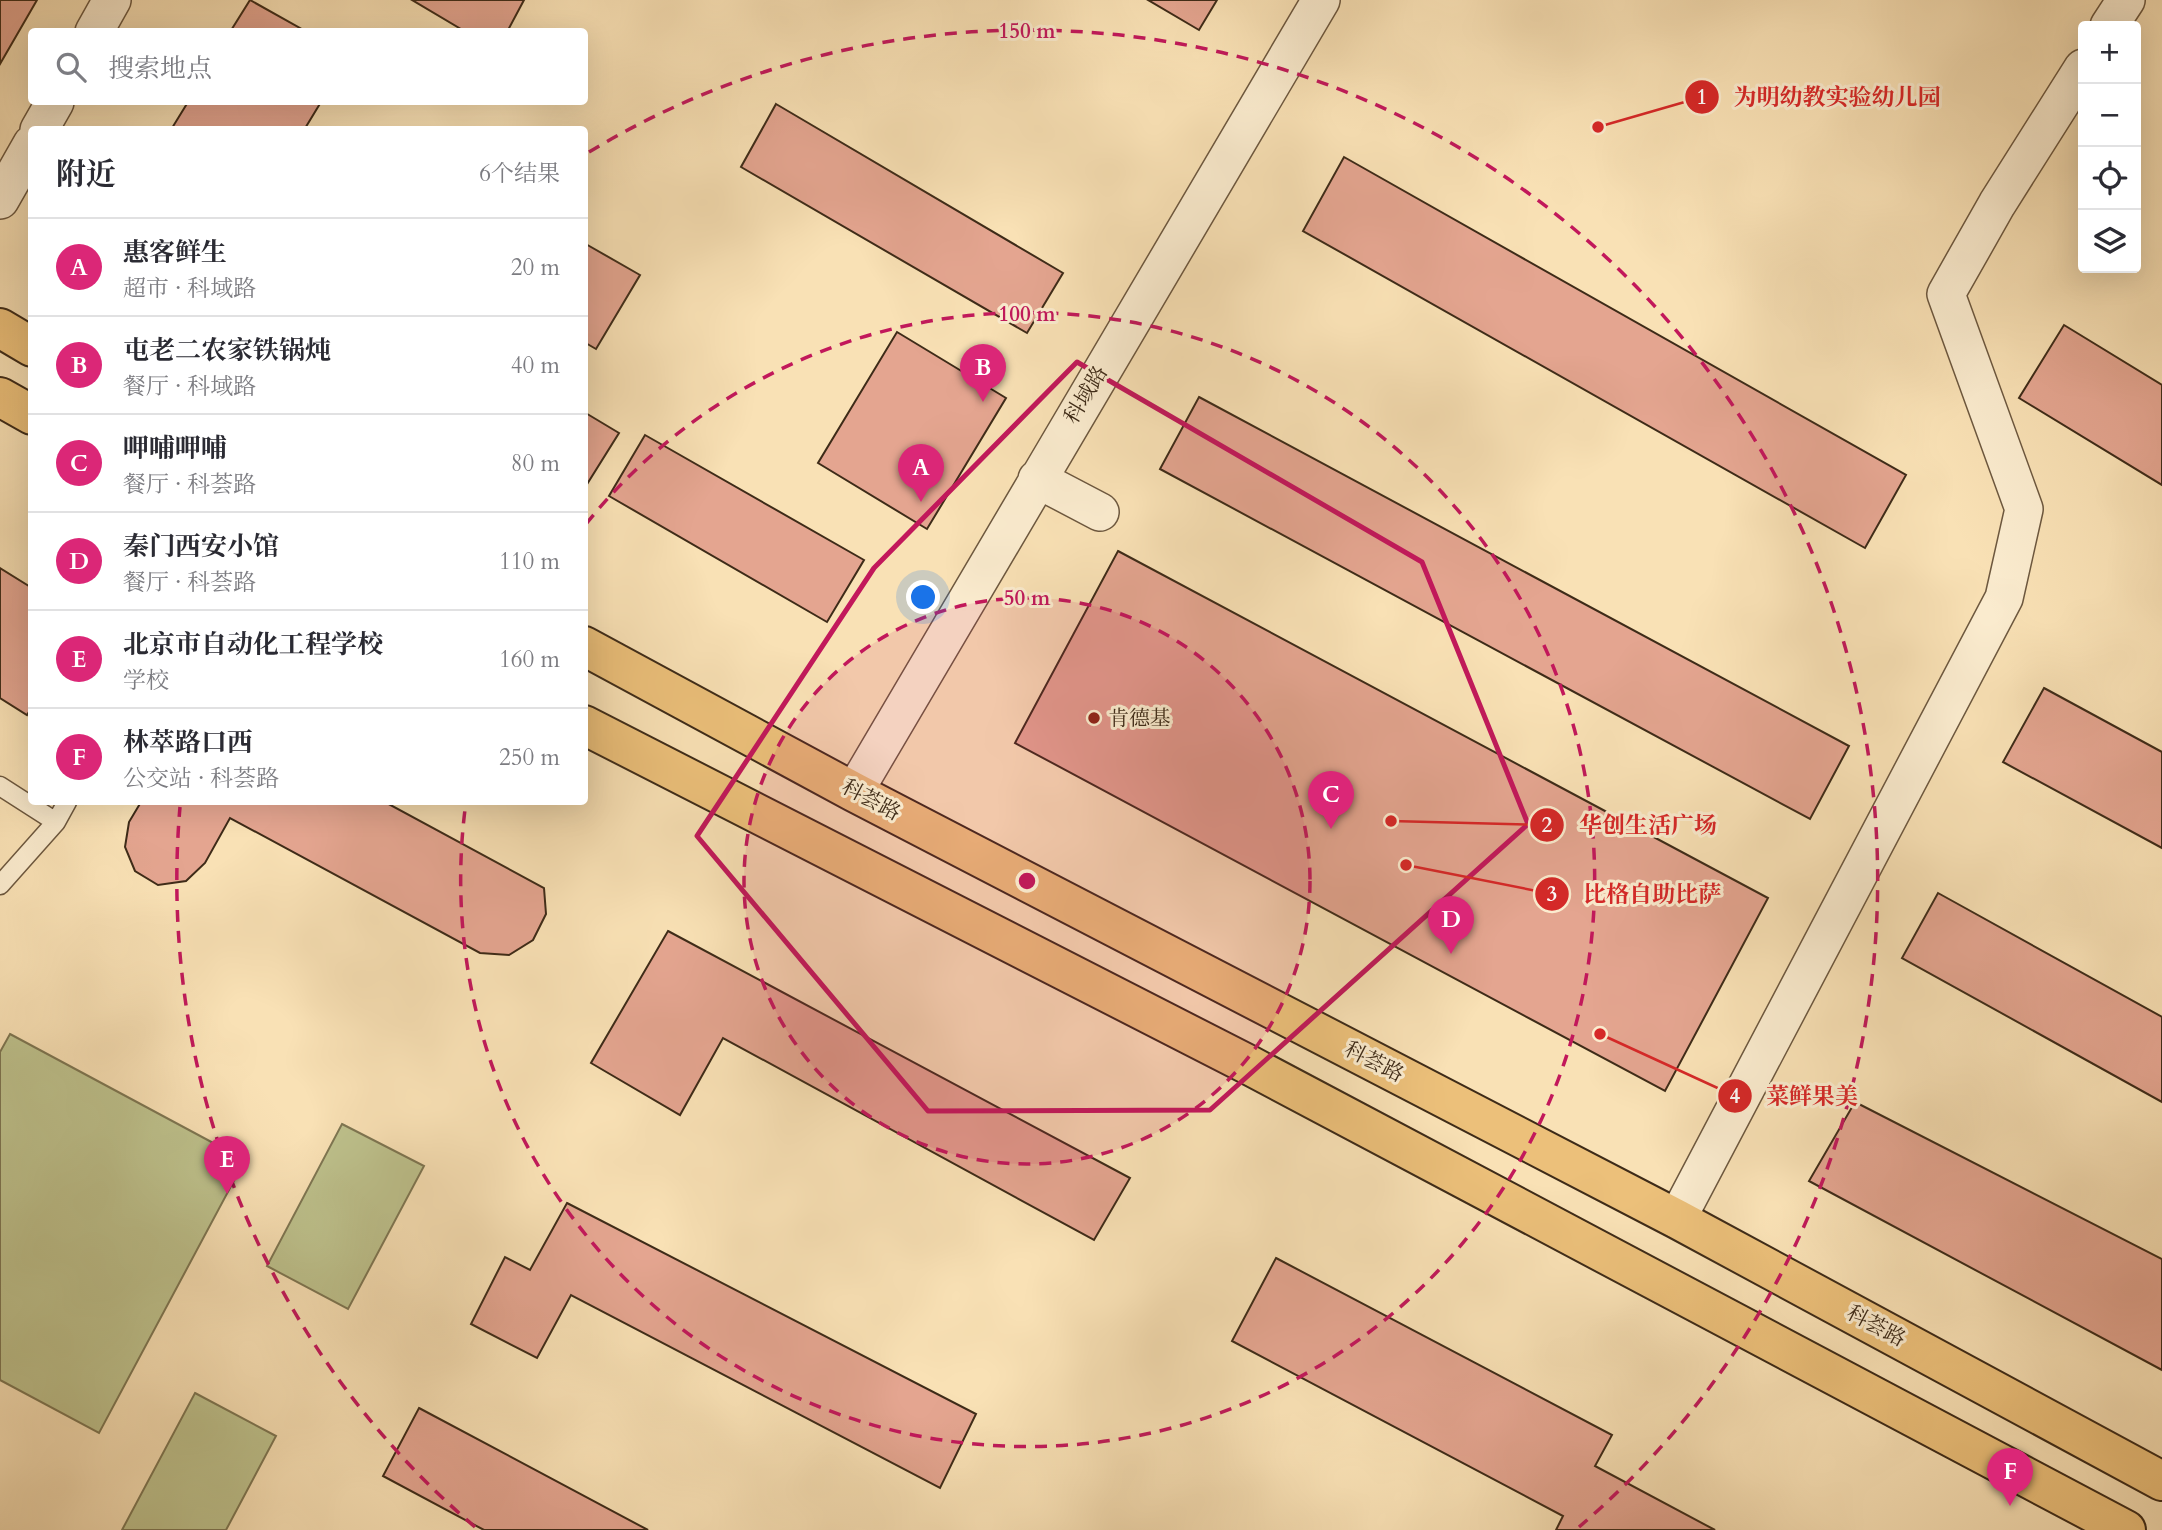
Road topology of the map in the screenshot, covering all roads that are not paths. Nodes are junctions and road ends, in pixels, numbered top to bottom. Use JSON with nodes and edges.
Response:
{"nodes":[{"id":1,"x":112,"y":0,"type":"edge"},
{"id":2,"x":1321,"y":0,"type":"edge"},
{"id":3,"x":2126,"y":0,"type":"edge"},
{"id":4,"x":2112,"y":21,"type":"edge"},
{"id":5,"x":96,"y":28,"type":"edge"},
{"id":6,"x":2078,"y":76,"type":"edge"},
{"id":7,"x":53,"y":105,"type":"edge"},
{"id":8,"x":42,"y":126,"type":"edge"},
{"id":9,"x":28,"y":151,"type":"edge"},
{"id":10,"x":0,"y":200,"type":"edge"},
{"id":11,"x":0,"y":328,"type":"edge"},
{"id":12,"x":28,"y":345,"type":"edge"},
{"id":13,"x":0,"y":397,"type":"edge"},
{"id":14,"x":28,"y":413,"type":"edge"},
{"id":15,"x":1037,"y":479,"type":"junction"},
{"id":16,"x":1100,"y":512,"type":"dead end"},
{"id":17,"x":588,"y":648,"type":"edge"},
{"id":18,"x":588,"y":727,"type":"edge"},
{"id":19,"x":0,"y":786,"type":"edge"},
{"id":20,"x":854,"y":792,"type":"junction"},
{"id":21,"x":28,"y":804,"type":"edge"},
{"id":22,"x":29,"y":805,"type":"edge"},
{"id":23,"x":65,"y":805,"type":"edge"},
{"id":24,"x":55,"y":822,"type":"junction"},
{"id":25,"x":0,"y":885,"type":"edge"},
{"id":26,"x":1677,"y":1219,"type":"junction"},
{"id":27,"x":2162,"y":1480,"type":"edge"},
{"id":28,"x":2126,"y":1530,"type":"edge"}],
"edges":[{"from":1,"to":5,"type":"street"},
{"from":2,"to":15,"type":"street","name":"科域路"},
{"from":3,"to":4,"type":"street"},
{"from":6,"to":26,"type":"street"},
{"from":7,"to":8,"type":"street"},
{"from":9,"to":10,"type":"street"},
{"from":11,"to":12,"type":"main road"},
{"from":13,"to":14,"type":"main road"},
{"from":15,"to":16,"type":"street"},
{"from":15,"to":20,"type":"street","name":"科域路"},
{"from":17,"to":20,"type":"main road","name":"科荟路"},
{"from":18,"to":28,"type":"main road"},
{"from":19,"to":21,"type":"lane"},
{"from":20,"to":26,"type":"main road","name":"科荟路"},
{"from":22,"to":24,"type":"lane"},
{"from":23,"to":24,"type":"lane"},
{"from":24,"to":25,"type":"lane"},
{"from":26,"to":27,"type":"main road","name":"科荟路"}]}
